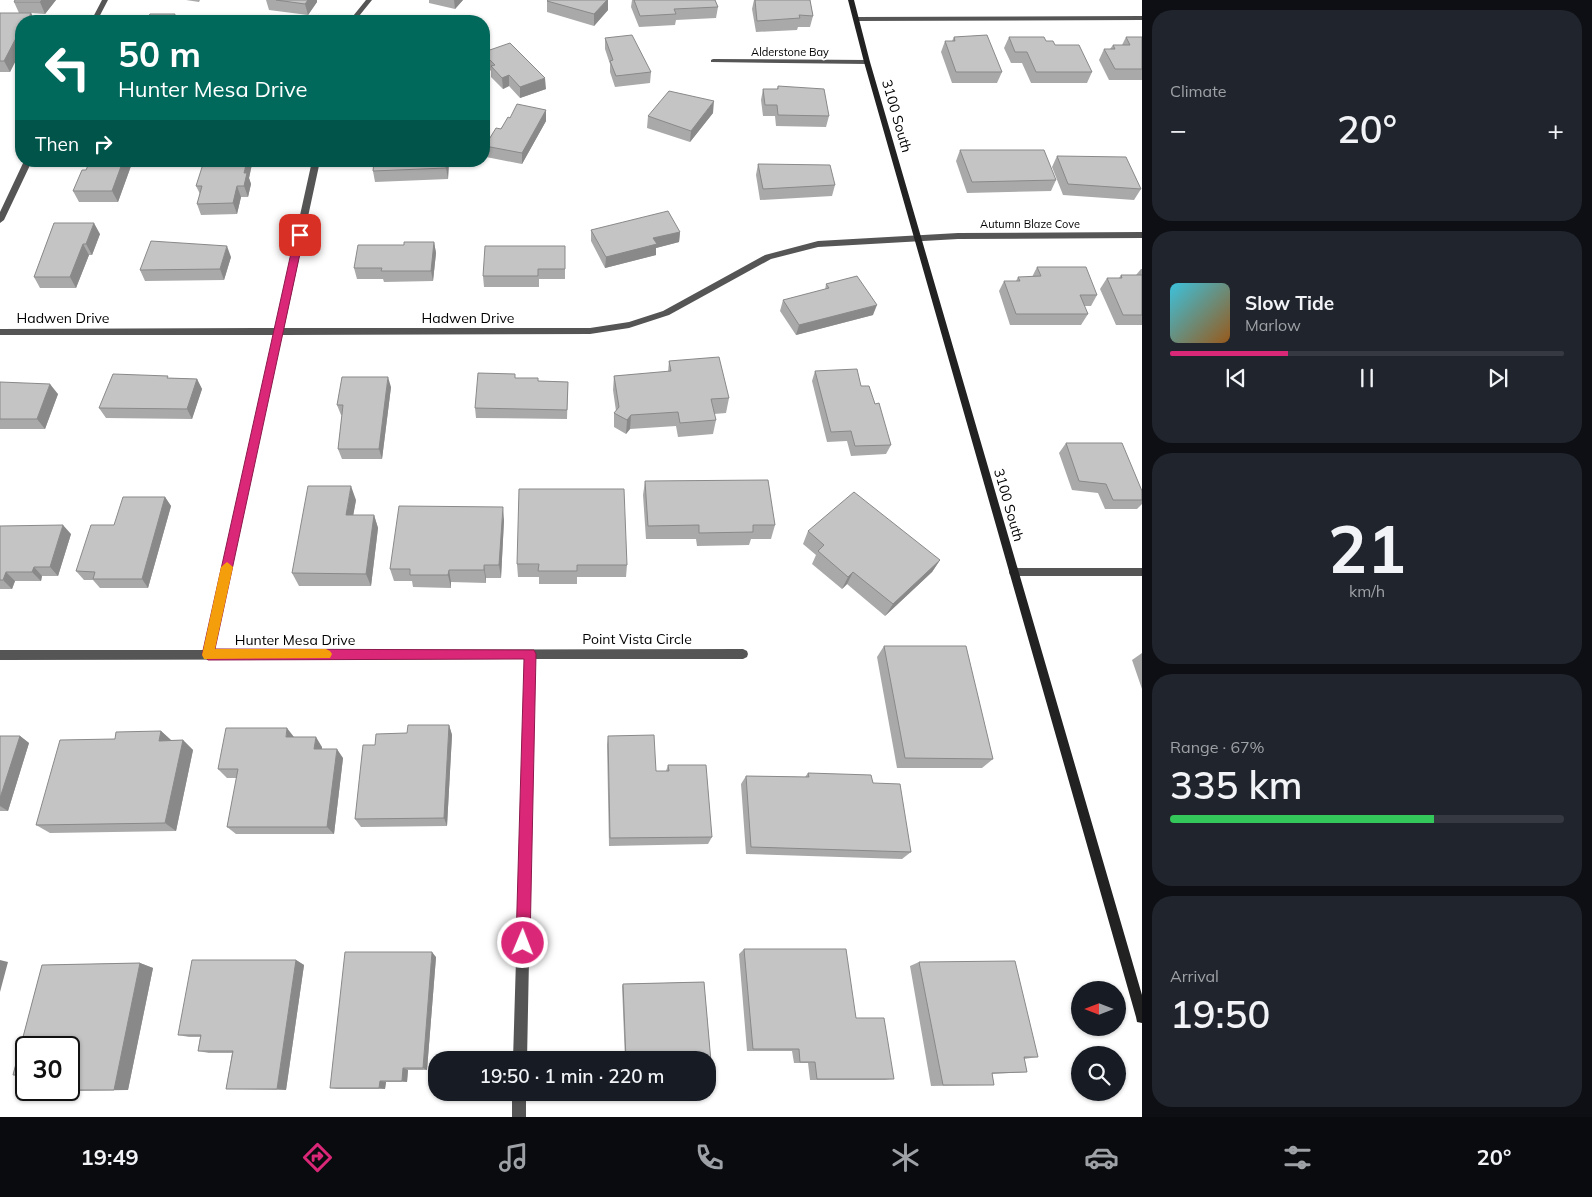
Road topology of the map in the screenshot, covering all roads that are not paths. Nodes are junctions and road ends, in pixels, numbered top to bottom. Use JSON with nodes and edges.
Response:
{"nodes":[{"id":1,"x":105,"y":0,"type":"edge"},
{"id":2,"x":369,"y":0,"type":"edge"},
{"id":3,"x":852,"y":0,"type":"edge"},
{"id":4,"x":97,"y":15,"type":"edge"},
{"id":5,"x":357,"y":15,"type":"edge"},
{"id":6,"x":1142,"y":18,"type":"edge"},
{"id":7,"x":856,"y":19,"type":"junction"},
{"id":8,"x":713,"y":61,"type":"dead end"},
{"id":9,"x":867,"y":62,"type":"junction"},
{"id":10,"x":25,"y":167,"type":"edge"},
{"id":11,"x":315,"y":167,"type":"edge"},
{"id":12,"x":0,"y":220,"type":"edge"},
{"id":13,"x":1142,"y":235,"type":"edge"},
{"id":14,"x":918,"y":238,"type":"junction"},
{"id":15,"x":0,"y":332,"type":"edge"},
{"id":16,"x":278,"y":332,"type":"junction"},
{"id":17,"x":1014,"y":572,"type":"junction"},
{"id":18,"x":1142,"y":572,"type":"edge"},
{"id":19,"x":530,"y":654,"type":"junction"},
{"id":20,"x":744,"y":654,"type":"dead end"},
{"id":21,"x":0,"y":655,"type":"edge"},
{"id":22,"x":208,"y":655,"type":"junction"},
{"id":23,"x":1142,"y":1017,"type":"edge"},
{"id":24,"x":520,"y":1051,"type":"edge"},
{"id":25,"x":520,"y":1101,"type":"edge"},
{"id":26,"x":519,"y":1117,"type":"edge"}],
"edges":[{"from":1,"to":4,"type":"street"},
{"from":2,"to":5,"type":"street"},
{"from":3,"to":7,"type":"main road","name":"3100 South"},
{"from":6,"to":7,"type":"street"},
{"from":7,"to":9,"type":"main road","name":"3100 South"},
{"from":8,"to":9,"type":"street","name":"Alderstone Bay"},
{"from":9,"to":14,"type":"main road","name":"3100 South"},
{"from":10,"to":12,"type":"street"},
{"from":11,"to":16,"type":"street"},
{"from":13,"to":14,"type":"street","name":"Autumn Blaze Cove"},
{"from":14,"to":16,"type":"street","name":"Hadwen Drive"},
{"from":14,"to":17,"type":"main road","name":"3100 South"},
{"from":15,"to":16,"type":"street","name":"Hadwen Drive"},
{"from":16,"to":22,"type":"street"},
{"from":17,"to":18,"type":"street"},
{"from":17,"to":23,"type":"main road","name":"3100 South"},
{"from":19,"to":20,"type":"street","name":"Point Vista Circle"},
{"from":19,"to":22,"type":"street","name":"Hunter Mesa Drive"},
{"from":19,"to":24,"type":"street"},
{"from":21,"to":22,"type":"street","name":"Hunter Mesa Drive"},
{"from":25,"to":26,"type":"street"}]}
